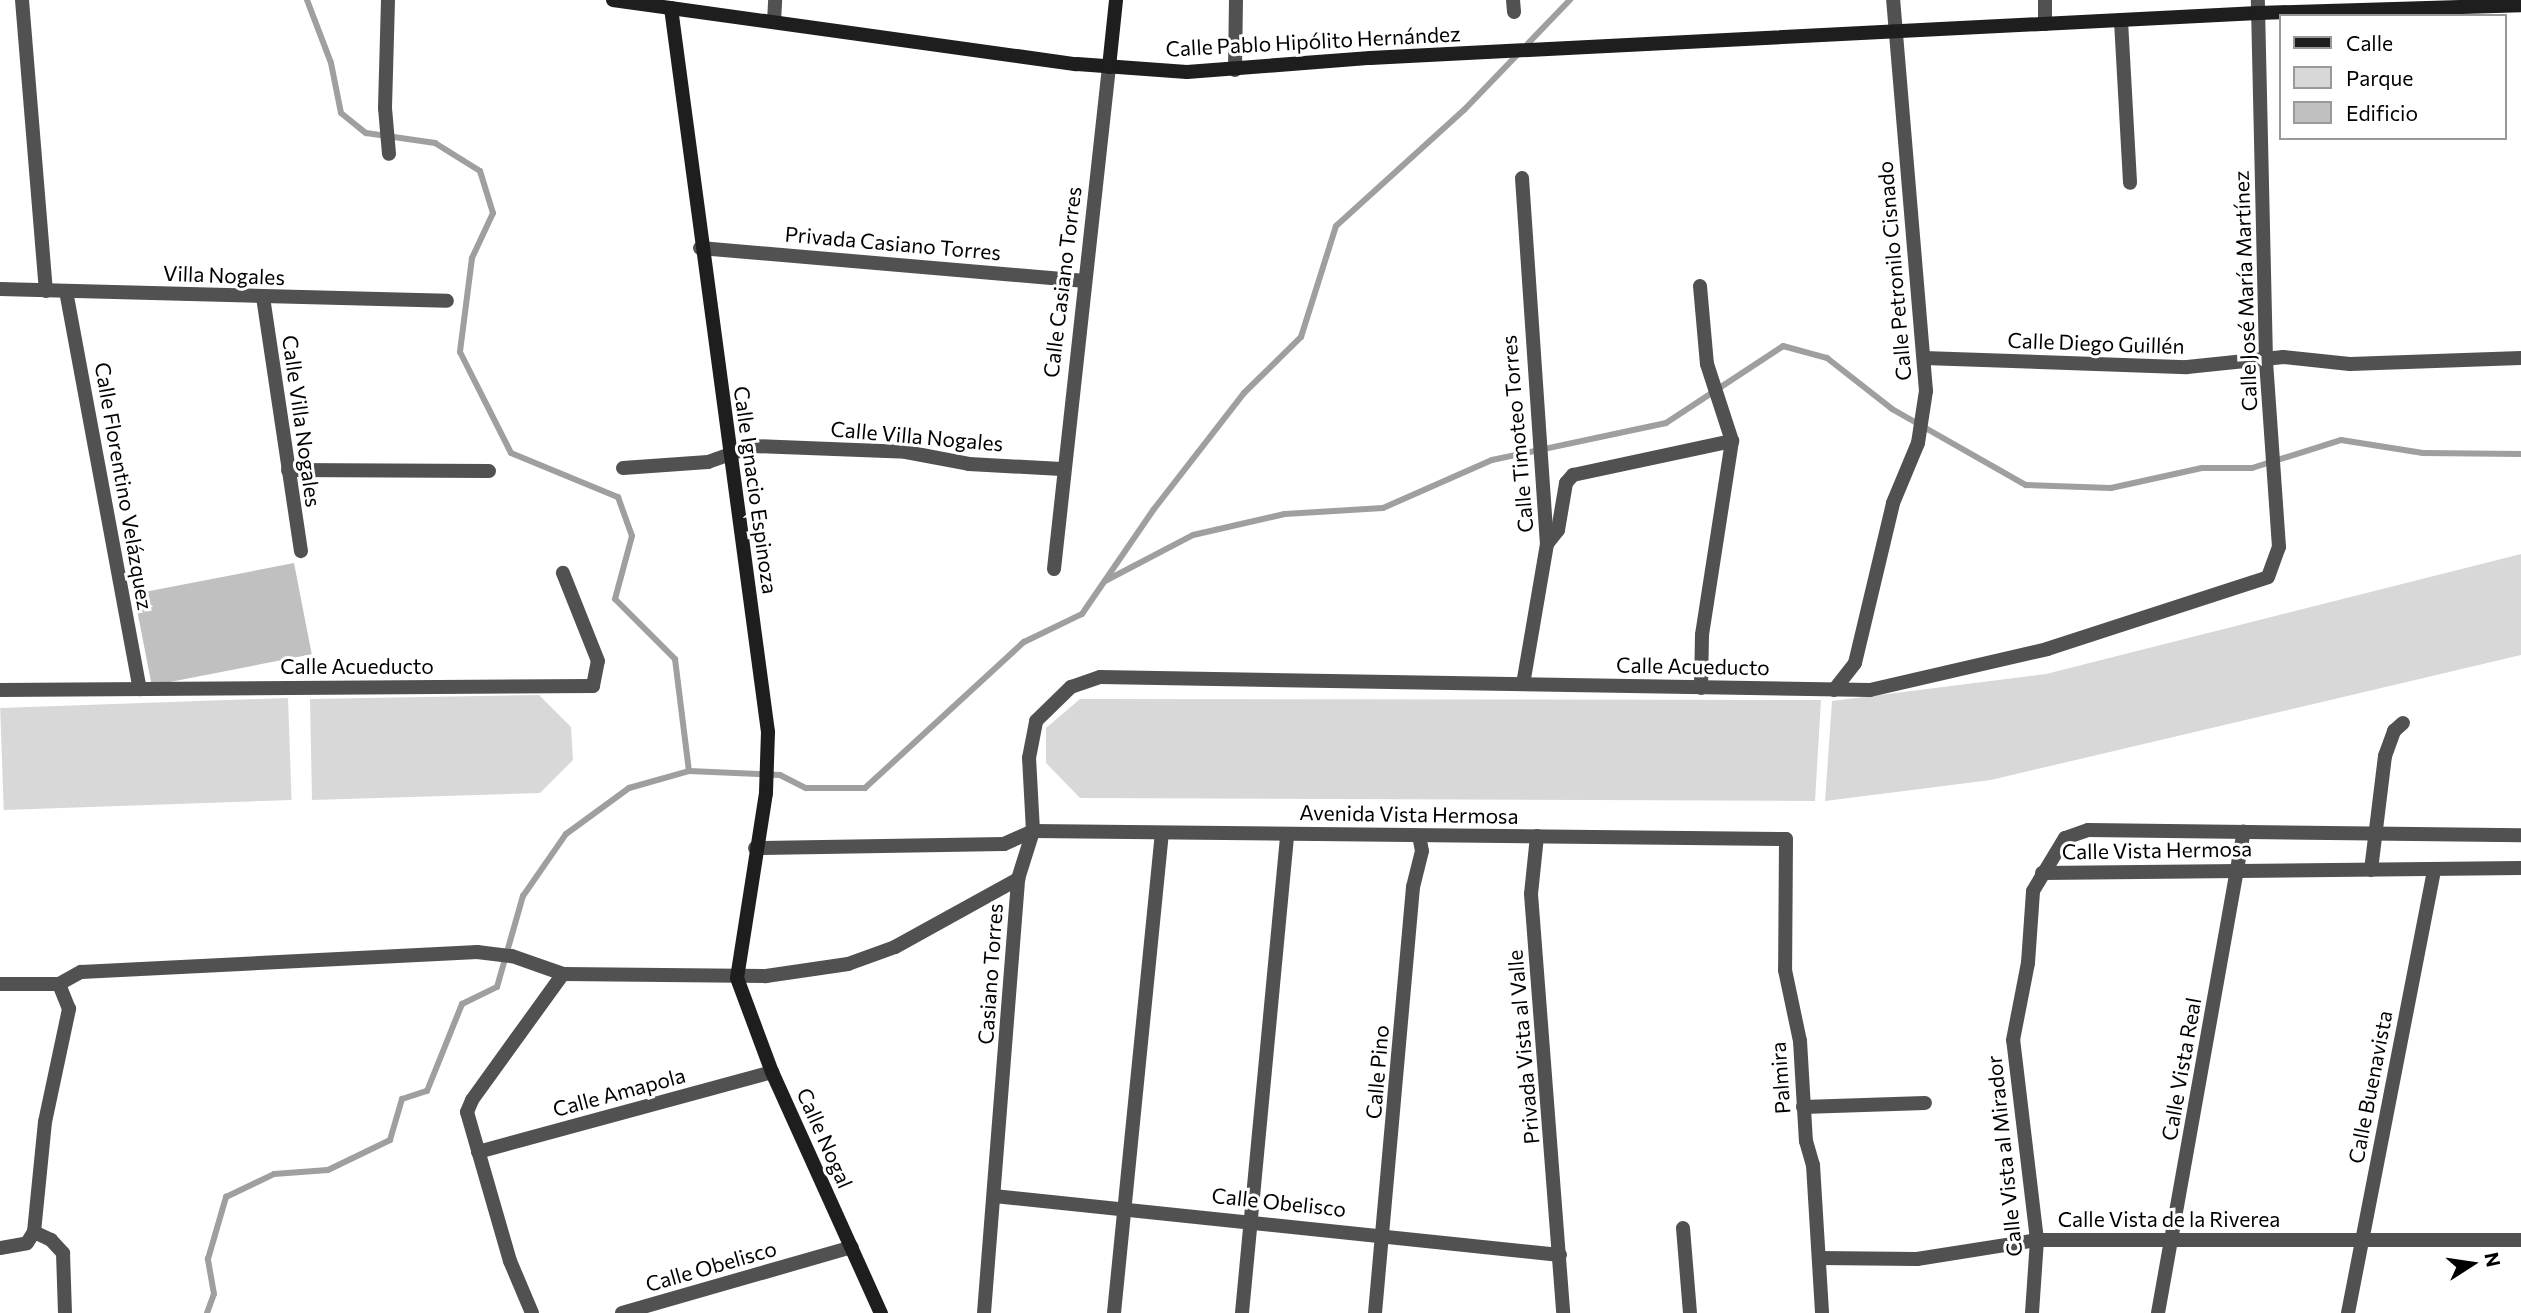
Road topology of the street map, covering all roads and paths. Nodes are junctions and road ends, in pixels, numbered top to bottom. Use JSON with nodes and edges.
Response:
{"nodes":[{"id":1,"x":22,"y":0,"type":"edge"},
{"id":2,"x":388,"y":0,"type":"edge"},
{"id":3,"x":613,"y":0,"type":"edge"},
{"id":4,"x":775,"y":0,"type":"edge"},
{"id":5,"x":1116,"y":0,"type":"edge"},
{"id":6,"x":1236,"y":0,"type":"edge"},
{"id":7,"x":1893,"y":0,"type":"edge"},
{"id":8,"x":2045,"y":0,"type":"edge"},
{"id":9,"x":2521,"y":5,"type":"edge"},
{"id":10,"x":2258,"y":7,"type":"edge"},
{"id":11,"x":671,"y":8,"type":"junction"},
{"id":12,"x":2121,"y":21,"type":"junction"},
{"id":13,"x":774,"y":22,"type":"junction"},
{"id":14,"x":2045,"y":24,"type":"junction"},
{"id":15,"x":1894,"y":32,"type":"junction"},
{"id":16,"x":1109,"y":67,"type":"junction"},
{"id":17,"x":1235,"y":70,"type":"junction"},
{"id":18,"x":388,"y":153,"type":"dead end"},
{"id":19,"x":1522,"y":178,"type":"dead end"},
{"id":20,"x":2130,"y":183,"type":"dead end"},
{"id":21,"x":700,"y":247,"type":"junction"},
{"id":22,"x":1083,"y":281,"type":"junction"},
{"id":23,"x":1700,"y":286,"type":"dead end"},
{"id":24,"x":0,"y":289,"type":"edge"},
{"id":25,"x":46,"y":291,"type":"junction"},
{"id":26,"x":66,"y":292,"type":"junction"},
{"id":27,"x":263,"y":297,"type":"junction"},
{"id":28,"x":447,"y":301,"type":"dead end"},
{"id":29,"x":1924,"y":358,"type":"junction"},
{"id":30,"x":2521,"y":358,"type":"edge"},
{"id":31,"x":2266,"y":360,"type":"junction"},
{"id":32,"x":1732,"y":441,"type":"junction"},
{"id":33,"x":729,"y":454,"type":"junction"},
{"id":34,"x":623,"y":468,"type":"dead end"},
{"id":35,"x":1062,"y":469,"type":"junction"},
{"id":36,"x":288,"y":470,"type":"junction"},
{"id":37,"x":489,"y":471,"type":"dead end"},
{"id":38,"x":1547,"y":544,"type":"junction"},
{"id":39,"x":301,"y":551,"type":"dead end"},
{"id":40,"x":1054,"y":569,"type":"dead end"},
{"id":41,"x":563,"y":573,"type":"dead end"},
{"id":42,"x":2268,"y":577,"type":"joint"},
{"id":43,"x":1100,"y":677,"type":"joint"},
{"id":44,"x":1523,"y":684,"type":"junction"},
{"id":45,"x":1702,"y":688,"type":"junction"},
{"id":46,"x":140,"y":689,"type":"junction"},
{"id":47,"x":0,"y":690,"type":"edge"},
{"id":48,"x":1835,"y":690,"type":"junction"},
{"id":49,"x":2403,"y":723,"type":"dead end"},
{"id":50,"x":1033,"y":831,"type":"junction"},
{"id":51,"x":2244,"y":832,"type":"junction"},
{"id":52,"x":1162,"y":833,"type":"junction"},
{"id":53,"x":2376,"y":833,"type":"junction"},
{"id":54,"x":1287,"y":834,"type":"junction"},
{"id":55,"x":2521,"y":835,"type":"edge"},
{"id":56,"x":1419,"y":836,"type":"junction"},
{"id":57,"x":1537,"y":836,"type":"junction"},
{"id":58,"x":1786,"y":839,"type":"joint"},
{"id":59,"x":755,"y":848,"type":"junction"},
{"id":60,"x":2521,"y":868,"type":"edge"},
{"id":61,"x":2434,"y":869,"type":"junction"},
{"id":62,"x":2237,"y":870,"type":"junction"},
{"id":63,"x":2371,"y":870,"type":"junction"},
{"id":64,"x":2042,"y":873,"type":"junction"},
{"id":65,"x":1018,"y":879,"type":"junction"},
{"id":66,"x":563,"y":974,"type":"junction"},
{"id":67,"x":737,"y":978,"type":"junction"},
{"id":68,"x":0,"y":984,"type":"edge"},
{"id":69,"x":59,"y":984,"type":"junction"},
{"id":70,"x":772,"y":1072,"type":"junction"},
{"id":71,"x":1924,"y":1103,"type":"dead end"},
{"id":72,"x":1803,"y":1107,"type":"junction"},
{"id":73,"x":478,"y":1152,"type":"junction"},
{"id":74,"x":994,"y":1196,"type":"junction"},
{"id":75,"x":1126,"y":1208,"type":"junction"},
{"id":76,"x":1251,"y":1219,"type":"junction"},
{"id":77,"x":1683,"y":1228,"type":"dead end"},
{"id":78,"x":34,"y":1231,"type":"junction"},
{"id":79,"x":1383,"y":1234,"type":"junction"},
{"id":80,"x":2038,"y":1240,"type":"junction"},
{"id":81,"x":2173,"y":1240,"type":"junction"},
{"id":82,"x":2362,"y":1240,"type":"junction"},
{"id":83,"x":2521,"y":1240,"type":"edge"},
{"id":84,"x":852,"y":1247,"type":"junction"},
{"id":85,"x":0,"y":1248,"type":"edge"},
{"id":86,"x":1560,"y":1255,"type":"junction"},
{"id":87,"x":1819,"y":1258,"type":"junction"},
{"id":88,"x":65,"y":1313,"type":"edge"},
{"id":89,"x":532,"y":1313,"type":"edge"},
{"id":90,"x":622,"y":1313,"type":"edge"},
{"id":91,"x":881,"y":1313,"type":"edge"},
{"id":92,"x":984,"y":1313,"type":"edge"},
{"id":93,"x":1114,"y":1313,"type":"edge"},
{"id":94,"x":1242,"y":1313,"type":"edge"},
{"id":95,"x":1374,"y":1313,"type":"edge"},
{"id":96,"x":1563,"y":1313,"type":"edge"},
{"id":97,"x":1690,"y":1313,"type":"edge"},
{"id":98,"x":1822,"y":1313,"type":"edge"},
{"id":99,"x":2032,"y":1313,"type":"edge"},
{"id":100,"x":2158,"y":1313,"type":"edge"},
{"id":101,"x":2348,"y":1313,"type":"edge"}],
"edges":[{"from":1,"to":25,"type":"street"},
{"from":2,"to":18,"type":"street"},
{"from":3,"to":11,"type":"street","name":"Calle Pablo Hipólito Hernández"},
{"from":4,"to":13,"type":"street"},
{"from":5,"to":16,"type":"street","name":"Calle Casiano Torres"},
{"from":6,"to":17,"type":"street"},
{"from":7,"to":15,"type":"street","name":"Calle Petronilo Cisnado"},
{"from":8,"to":14,"type":"street"},
{"from":9,"to":10,"type":"street","name":"Calle Pablo Hipólito Hernández"},
{"from":10,"to":12,"type":"street","name":"Calle Pablo Hipólito Hernández"},
{"from":10,"to":31,"type":"street","name":"Calle José María Martínez"},
{"from":11,"to":13,"type":"street","name":"Calle Pablo Hipólito Hernández"},
{"from":11,"to":21,"type":"street","name":"Calle Ignacio Espinoza"},
{"from":12,"to":14,"type":"street","name":"Calle Pablo Hipólito Hernández"},
{"from":12,"to":20,"type":"street"},
{"from":13,"to":16,"type":"street","name":"Calle Pablo Hipólito Hernández"},
{"from":14,"to":15,"type":"street","name":"Calle Pablo Hipólito Hernández"},
{"from":15,"to":17,"type":"street","name":"Calle Pablo Hipólito Hernández"},
{"from":15,"to":29,"type":"street","name":"Calle Petronilo Cisnado"},
{"from":16,"to":17,"type":"street","name":"Calle Pablo Hipólito Hernández"},
{"from":16,"to":22,"type":"street","name":"Calle Casiano Torres"},
{"from":19,"to":38,"type":"street","name":"Calle Timoteo Torres"},
{"from":21,"to":22,"type":"street","name":"Privada Casiano Torres"},
{"from":21,"to":33,"type":"street","name":"Calle Ignacio Espinoza"},
{"from":22,"to":35,"type":"street","name":"Calle Casiano Torres"},
{"from":23,"to":32,"type":"street"},
{"from":24,"to":25,"type":"street","name":"Villa Nogales"},
{"from":25,"to":26,"type":"street","name":"Villa Nogales"},
{"from":26,"to":27,"type":"street","name":"Villa Nogales"},
{"from":26,"to":46,"type":"street","name":"Calle Florentino Velázquez"},
{"from":27,"to":28,"type":"street","name":"Villa Nogales"},
{"from":27,"to":36,"type":"street","name":"Calle Villa Nogales"},
{"from":29,"to":31,"type":"street","name":"Calle Diego Guillén"},
{"from":29,"to":48,"type":"street","name":"Calle Petronilo Cisnado"},
{"from":30,"to":31,"type":"street","name":"Calle Diego Guillén"},
{"from":31,"to":42,"type":"street","name":"Calle José María Martínez"},
{"from":32,"to":38,"type":"street"},
{"from":32,"to":45,"type":"street"},
{"from":33,"to":34,"type":"street","name":"Calle Villa Nogales"},
{"from":33,"to":35,"type":"street","name":"Calle Villa Nogales"},
{"from":33,"to":59,"type":"street","name":"Calle Ignacio Espinoza"},
{"from":35,"to":40,"type":"street","name":"Calle Casiano Torres"},
{"from":36,"to":37,"type":"street"},
{"from":36,"to":39,"type":"street","name":"Calle Villa Nogales"},
{"from":38,"to":44,"type":"street","name":"Calle Timoteo Torres"},
{"from":41,"to":46,"type":"street","name":"Calle Acueducto"},
{"from":42,"to":48,"type":"street","name":"Calle Acueducto"},
{"from":43,"to":44,"type":"street","name":"Calle Acueducto"},
{"from":43,"to":50,"type":"street","name":"Casiano Torres"},
{"from":44,"to":45,"type":"street","name":"Calle Acueducto"},
{"from":45,"to":48,"type":"street","name":"Calle Acueducto"},
{"from":46,"to":47,"type":"street","name":"Calle Acueducto"},
{"from":49,"to":53,"type":"street"},
{"from":50,"to":52,"type":"street","name":"Avenida Vista Hermosa"},
{"from":50,"to":59,"type":"street"},
{"from":50,"to":65,"type":"street","name":"Casiano Torres"},
{"from":51,"to":53,"type":"street","name":"Calle Vista Hermosa"},
{"from":51,"to":62,"type":"street","name":"Calle Vista Real"},
{"from":51,"to":64,"type":"street","name":"Calle Vista Hermosa"},
{"from":52,"to":54,"type":"street","name":"Avenida Vista Hermosa"},
{"from":52,"to":75,"type":"street"},
{"from":53,"to":55,"type":"street","name":"Calle Vista Hermosa"},
{"from":53,"to":63,"type":"street"},
{"from":54,"to":56,"type":"street","name":"Avenida Vista Hermosa"},
{"from":54,"to":76,"type":"street"},
{"from":56,"to":57,"type":"street","name":"Avenida Vista Hermosa"},
{"from":56,"to":79,"type":"street","name":"Calle Pino"},
{"from":57,"to":58,"type":"street","name":"Avenida Vista Hermosa"},
{"from":57,"to":86,"type":"street","name":"Privada Vista al Valle"},
{"from":58,"to":72,"type":"street","name":"Palmira"},
{"from":59,"to":67,"type":"street","name":"Calle Ignacio Espinoza"},
{"from":60,"to":61,"type":"street","name":"Calle Vista Hermosa"},
{"from":61,"to":63,"type":"street","name":"Calle Vista Hermosa"},
{"from":61,"to":82,"type":"street","name":"Calle Buenavista"},
{"from":62,"to":63,"type":"street","name":"Calle Vista Hermosa"},
{"from":62,"to":64,"type":"street","name":"Calle Vista Hermosa"},
{"from":62,"to":81,"type":"street","name":"Calle Vista Real"},
{"from":64,"to":80,"type":"street","name":"Calle Vista al Mirador"},
{"from":65,"to":67,"type":"street"},
{"from":65,"to":74,"type":"street","name":"Casiano Torres"},
{"from":66,"to":67,"type":"street"},
{"from":66,"to":69,"type":"street"},
{"from":66,"to":73,"type":"street"},
{"from":67,"to":70,"type":"street","name":"Calle Nogal"},
{"from":68,"to":69,"type":"street"},
{"from":69,"to":78,"type":"street"},
{"from":70,"to":73,"type":"street","name":"Calle Amapola"},
{"from":70,"to":84,"type":"street","name":"Calle Nogal"},
{"from":71,"to":72,"type":"street"},
{"from":72,"to":87,"type":"street","name":"Palmira"},
{"from":73,"to":89,"type":"street"},
{"from":74,"to":75,"type":"street","name":"Calle Obelisco"},
{"from":74,"to":92,"type":"street","name":"Casiano Torres"},
{"from":75,"to":76,"type":"street","name":"Calle Obelisco"},
{"from":75,"to":93,"type":"street"},
{"from":76,"to":79,"type":"street","name":"Calle Obelisco"},
{"from":76,"to":94,"type":"street"},
{"from":77,"to":97,"type":"street"},
{"from":78,"to":85,"type":"street"},
{"from":78,"to":88,"type":"street"},
{"from":79,"to":86,"type":"street","name":"Calle Obelisco"},
{"from":79,"to":95,"type":"street","name":"Calle Pino"},
{"from":80,"to":81,"type":"street","name":"Calle Vista de la Riverea"},
{"from":80,"to":87,"type":"street","name":"Calle Vista de la Riverea"},
{"from":80,"to":99,"type":"street","name":"Calle Vista al Mirador"},
{"from":81,"to":82,"type":"street","name":"Calle Vista de la Riverea"},
{"from":81,"to":100,"type":"street","name":"Calle Vista Real"},
{"from":82,"to":83,"type":"street","name":"Calle Vista de la Riverea"},
{"from":82,"to":101,"type":"street","name":"Calle Buenavista"},
{"from":84,"to":90,"type":"street","name":"Calle Obelisco"},
{"from":84,"to":91,"type":"street","name":"Calle Nogal"},
{"from":86,"to":96,"type":"street","name":"Privada Vista al Valle"},
{"from":87,"to":98,"type":"street","name":"Palmira"}]}
